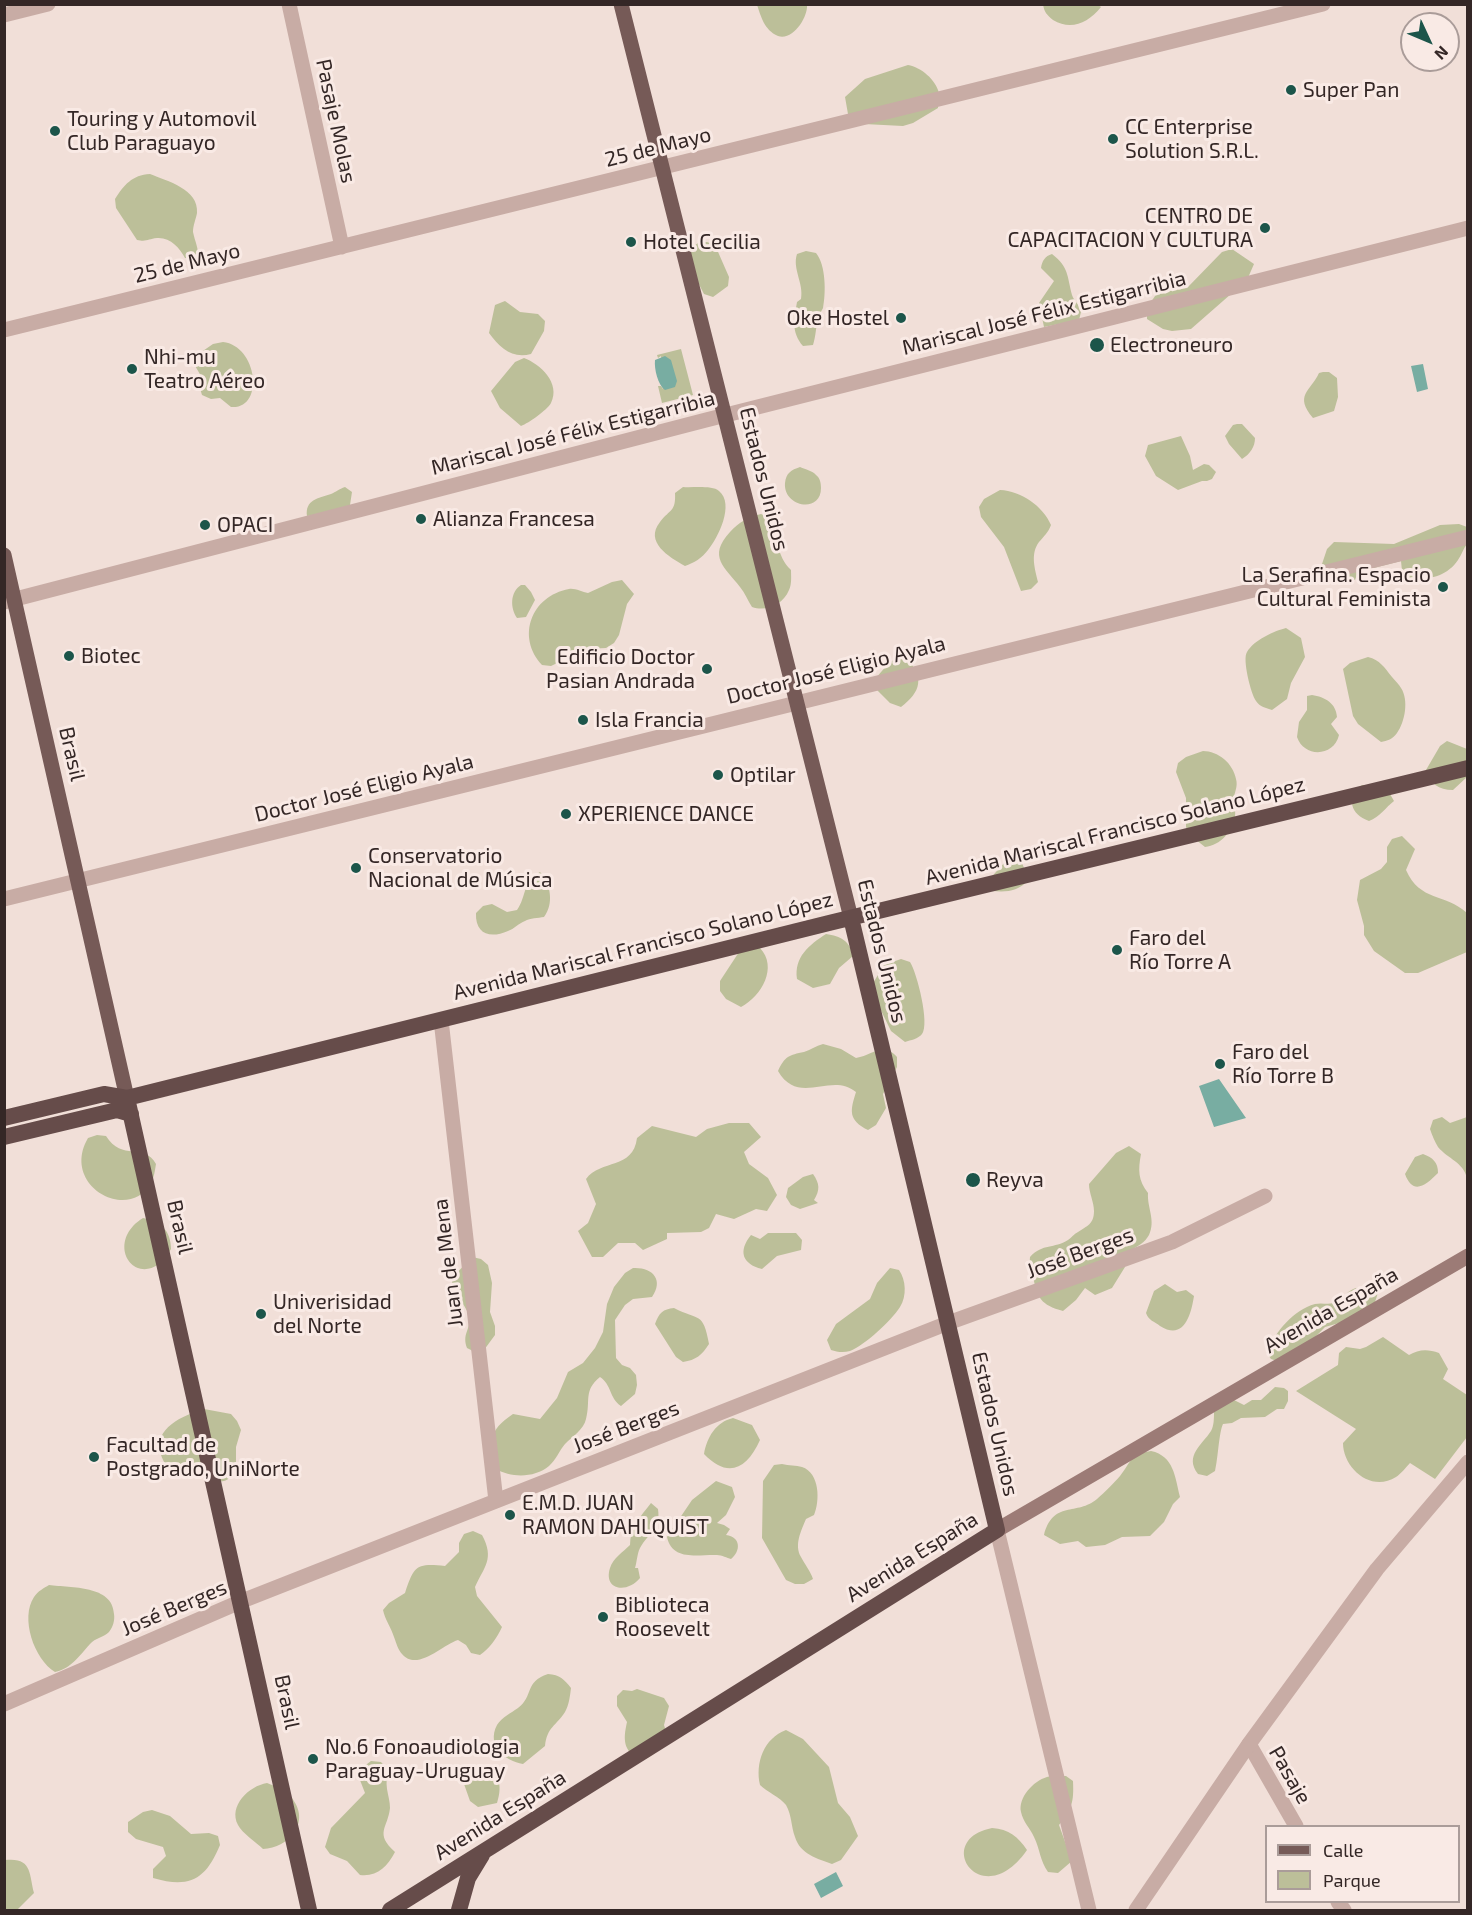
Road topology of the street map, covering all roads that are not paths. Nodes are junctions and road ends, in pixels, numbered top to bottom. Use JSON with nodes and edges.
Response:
{"nodes":[{"id":1,"x":48,"y":4,"type":"edge"},
{"id":2,"x":289,"y":4,"type":"edge"},
{"id":3,"x":621,"y":4,"type":"edge"},
{"id":4,"x":1323,"y":4,"type":"edge"},
{"id":5,"x":4,"y":15,"type":"edge"},
{"id":6,"x":662,"y":167,"type":"junction"},
{"id":7,"x":1467,"y":228,"type":"edge"},
{"id":8,"x":342,"y":246,"type":"junction"},
{"id":9,"x":4,"y":330,"type":"edge"},
{"id":10,"x":724,"y":415,"type":"junction"},
{"id":11,"x":1467,"y":537,"type":"edge"},
{"id":12,"x":4,"y":555,"type":"edge"},
{"id":13,"x":9,"y":600,"type":"edge"},
{"id":14,"x":796,"y":701,"type":"junction"},
{"id":15,"x":1467,"y":768,"type":"edge"},
{"id":16,"x":78,"y":881,"type":"junction"},
{"id":17,"x":844,"y":891,"type":"junction"},
{"id":18,"x":4,"y":898,"type":"edge"},
{"id":19,"x":876,"y":912,"type":"junction"},
{"id":20,"x":851,"y":918,"type":"junction"},
{"id":21,"x":830,"y":923,"type":"junction"},
{"id":22,"x":858,"y":947,"type":"junction"},
{"id":23,"x":441,"y":1020,"type":"junction"},
{"id":24,"x":129,"y":1106,"type":"junction"},
{"id":25,"x":4,"y":1118,"type":"edge"},
{"id":26,"x":4,"y":1137,"type":"edge"},
{"id":27,"x":1265,"y":1196,"type":"dead end"},
{"id":28,"x":1467,"y":1256,"type":"edge"},
{"id":29,"x":948,"y":1323,"type":"junction"},
{"id":30,"x":1467,"y":1462,"type":"edge"},
{"id":31,"x":496,"y":1501,"type":"junction"},
{"id":32,"x":997,"y":1530,"type":"junction"},
{"id":33,"x":242,"y":1601,"type":"junction"},
{"id":34,"x":4,"y":1704,"type":"edge"},
{"id":35,"x":1249,"y":1744,"type":"junction"},
{"id":36,"x":1295,"y":1825,"type":"edge"},
{"id":37,"x":484,"y":1852,"type":"junction"},
{"id":38,"x":309,"y":1911,"type":"edge"},
{"id":39,"x":390,"y":1911,"type":"edge"},
{"id":40,"x":459,"y":1911,"type":"edge"},
{"id":41,"x":1089,"y":1911,"type":"edge"},
{"id":42,"x":1136,"y":1911,"type":"edge"}],
"edges":[{"from":1,"to":5,"type":"street"},
{"from":2,"to":8,"type":"street","name":"Pasaje Molas"},
{"from":3,"to":6,"type":"main road","name":"Estados Unidos"},
{"from":4,"to":6,"type":"street","name":"25 de Mayo"},
{"from":6,"to":8,"type":"street","name":"25 de Mayo"},
{"from":6,"to":10,"type":"main road","name":"Estados Unidos"},
{"from":7,"to":10,"type":"street","name":"Mariscal José Félix Estigarribia"},
{"from":8,"to":9,"type":"street","name":"25 de Mayo"},
{"from":10,"to":13,"type":"street","name":"Mariscal José Félix Estigarribia"},
{"from":10,"to":14,"type":"main road","name":"Estados Unidos"},
{"from":11,"to":14,"type":"street","name":"Doctor José Eligio Ayala"},
{"from":12,"to":13,"type":"main road","name":"Brasil"},
{"from":13,"to":16,"type":"main road","name":"Brasil"},
{"from":14,"to":16,"type":"street","name":"Doctor José Eligio Ayala"},
{"from":14,"to":17,"type":"main road","name":"Estados Unidos"},
{"from":15,"to":19,"type":"highway","name":"Avenida Mariscal Francisco Solano López"},
{"from":16,"to":18,"type":"street","name":"Doctor José Eligio Ayala"},
{"from":16,"to":24,"type":"main road","name":"Brasil"},
{"from":17,"to":19,"type":"main road"},
{"from":17,"to":20,"type":"main road","name":"Estados Unidos"},
{"from":19,"to":20,"type":"highway","name":"Avenida Mariscal Francisco Solano López"},
{"from":20,"to":21,"type":"highway","name":"Avenida Mariscal Francisco Solano López"},
{"from":20,"to":22,"type":"highway","name":"Estados Unidos"},
{"from":21,"to":22,"type":"main road"},
{"from":21,"to":23,"type":"highway","name":"Avenida Mariscal Francisco Solano López"},
{"from":22,"to":29,"type":"highway","name":"Estados Unidos"},
{"from":23,"to":24,"type":"highway","name":"Avenida Mariscal Francisco Solano López"},
{"from":23,"to":31,"type":"street","name":"Juan de Mena"},
{"from":24,"to":25,"type":"highway","name":"Avenida Mariscal Francisco Solano López"},
{"from":24,"to":26,"type":"highway","name":"Avenida Mariscal Francisco Solano López"},
{"from":24,"to":33,"type":"highway","name":"Brasil"},
{"from":27,"to":29,"type":"street","name":"José Berges"},
{"from":28,"to":32,"type":"main road","name":"Avenida España"},
{"from":29,"to":31,"type":"street","name":"José Berges"},
{"from":29,"to":32,"type":"highway","name":"Estados Unidos"},
{"from":30,"to":35,"type":"street"},
{"from":31,"to":33,"type":"street","name":"José Berges"},
{"from":32,"to":37,"type":"highway","name":"Avenida España"},
{"from":32,"to":41,"type":"street","name":"Estados Unidos"},
{"from":33,"to":34,"type":"street","name":"José Berges"},
{"from":33,"to":38,"type":"highway","name":"Brasil"},
{"from":35,"to":36,"type":"street","name":"Pasaje"},
{"from":35,"to":42,"type":"street"},
{"from":37,"to":39,"type":"highway","name":"Avenida España"},
{"from":37,"to":40,"type":"highway"}]}
